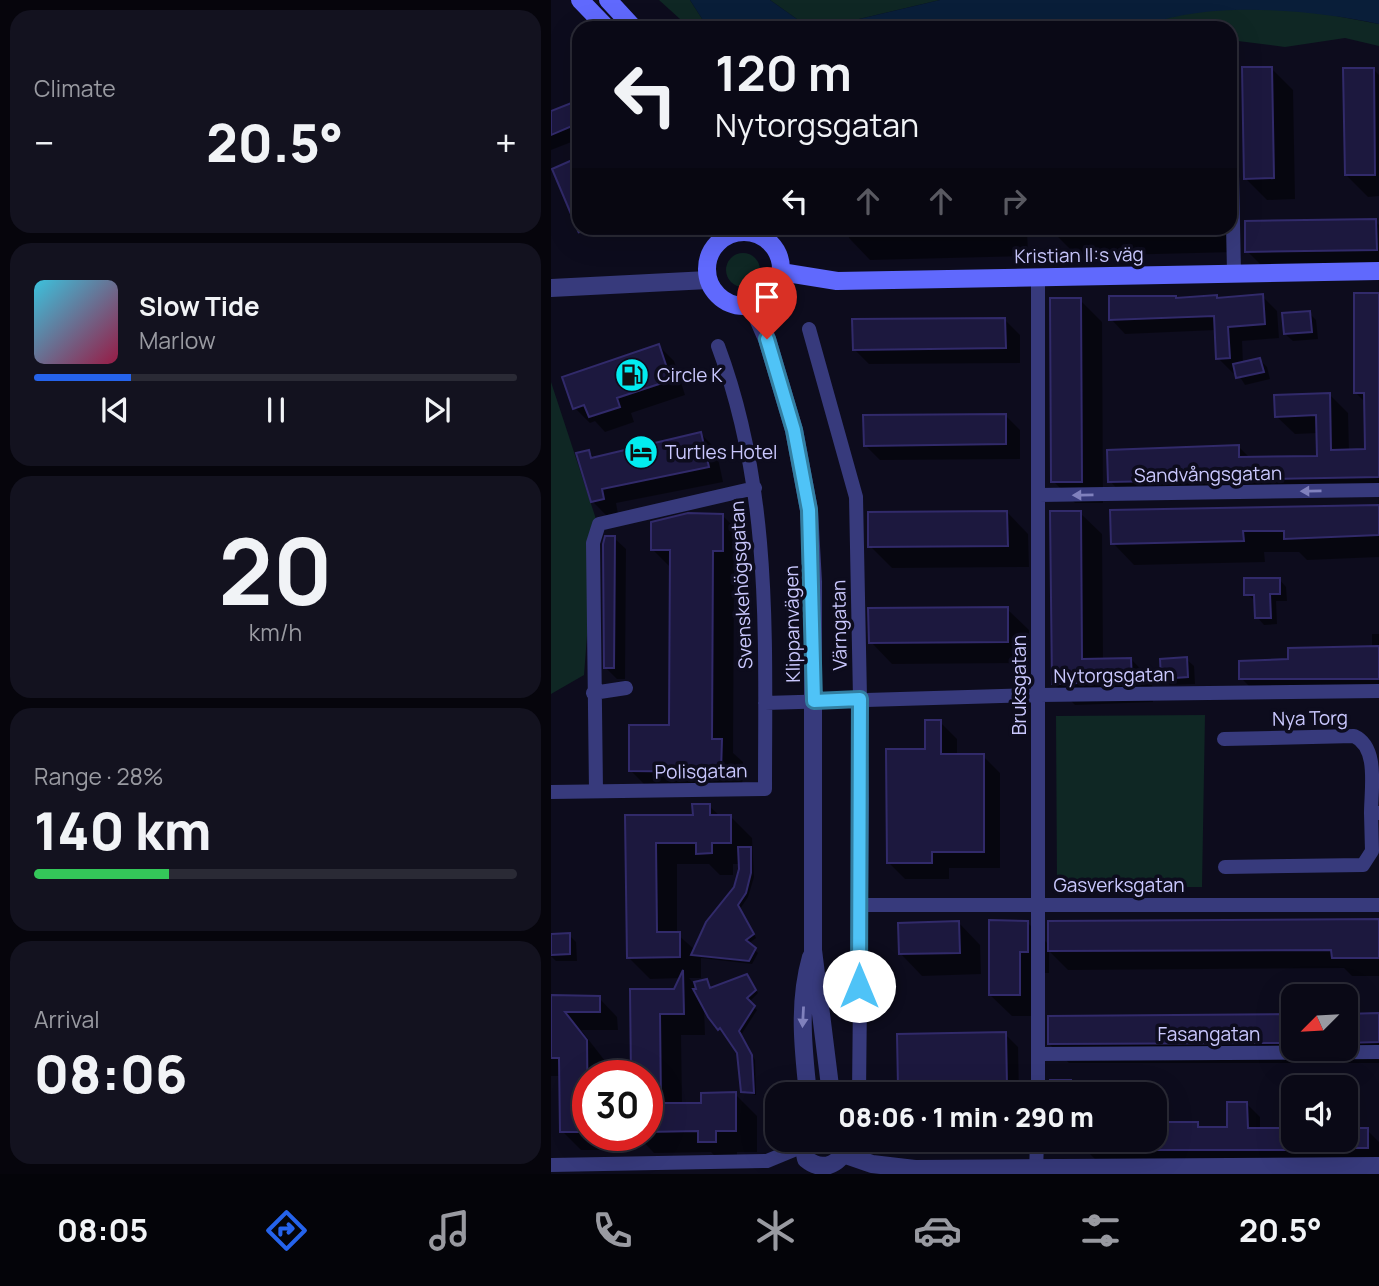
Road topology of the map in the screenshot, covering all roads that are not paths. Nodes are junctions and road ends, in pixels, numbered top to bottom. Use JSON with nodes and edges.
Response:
{"nodes":[{"id":1,"x":580,"y":0,"type":"edge"},
{"id":2,"x":608,"y":0,"type":"edge"},
{"id":3,"x":600,"y":21,"type":"edge"},
{"id":4,"x":628,"y":21,"type":"edge"},
{"id":5,"x":719,"y":235,"type":"edge"},
{"id":6,"x":763,"y":235,"type":"edge"},
{"id":7,"x":1233,"y":235,"type":"edge"},
{"id":8,"x":1379,"y":271,"type":"edge"},
{"id":9,"x":781,"y":272,"type":"junction"},
{"id":10,"x":1234,"y":273,"type":"junction"},
{"id":11,"x":1038,"y":277,"type":"junction"},
{"id":12,"x":708,"y":280,"type":"junction"},
{"id":13,"x":551,"y":288,"type":"edge"},
{"id":14,"x":752,"y":305,"type":"junction"},
{"id":15,"x":809,"y":330,"type":"dead end"},
{"id":16,"x":718,"y":346,"type":"dead end"},
{"id":17,"x":755,"y":488,"type":"junction"},
{"id":18,"x":1379,"y":490,"type":"edge"},
{"id":19,"x":1039,"y":495,"type":"junction"},
{"id":20,"x":626,"y":688,"type":"dead end"},
{"id":21,"x":1379,"y":691,"type":"edge"},
{"id":22,"x":593,"y":692,"type":"junction"},
{"id":23,"x":1039,"y":695,"type":"junction"},
{"id":24,"x":860,"y":699,"type":"junction"},
{"id":25,"x":814,"y":701,"type":"junction"},
{"id":26,"x":765,"y":703,"type":"junction"},
{"id":27,"x":1224,"y":739,"type":"dead end"},
{"id":28,"x":596,"y":791,"type":"junction"},
{"id":29,"x":551,"y":792,"type":"edge"},
{"id":30,"x":1375,"y":813,"type":"edge"},
{"id":31,"x":1225,"y":867,"type":"dead end"},
{"id":32,"x":859,"y":905,"type":"junction"},
{"id":33,"x":1039,"y":905,"type":"junction"},
{"id":34,"x":1379,"y":905,"type":"edge"},
{"id":35,"x":813,"y":950,"type":"junction"},
{"id":36,"x":1379,"y":1052,"type":"edge"},
{"id":37,"x":1039,"y":1054,"type":"junction"},
{"id":38,"x":807,"y":1082,"type":"edge"},
{"id":39,"x":830,"y":1082,"type":"edge"},
{"id":40,"x":859,"y":1082,"type":"edge"},
{"id":41,"x":1038,"y":1082,"type":"edge"},
{"id":42,"x":784,"y":1152,"type":"edge"},
{"id":43,"x":806,"y":1152,"type":"edge"},
{"id":44,"x":841,"y":1152,"type":"edge"},
{"id":45,"x":852,"y":1152,"type":"edge"},
{"id":46,"x":1037,"y":1152,"type":"edge"},
{"id":47,"x":551,"y":1165,"type":"edge"},
{"id":48,"x":1379,"y":1166,"type":"edge"},
{"id":49,"x":608,"y":1169,"type":"edge"},
{"id":50,"x":1037,"y":1172,"type":"edge"}],
"edges":[{"from":1,"to":3,"type":"main road"},
{"from":2,"to":4,"type":"main road"},
{"from":5,"to":12,"type":"main road"},
{"from":6,"to":9,"type":"main road"},
{"from":7,"to":10,"type":"street"},
{"from":8,"to":10,"type":"main road","name":"Kristian II:s väg"},
{"from":9,"to":11,"type":"main road","name":"Kristian II:s väg"},
{"from":9,"to":14,"type":"main road"},
{"from":10,"to":11,"type":"main road","name":"Kristian II:s väg"},
{"from":11,"to":19,"type":"street","name":"Bruksgatan"},
{"from":12,"to":13,"type":"street"},
{"from":12,"to":14,"type":"main road"},
{"from":14,"to":25,"type":"street","name":"Klippanvägen"},
{"from":15,"to":24,"type":"street","name":"Värngatan"},
{"from":16,"to":17,"type":"street","name":"Svenskehögsgatan"},
{"from":17,"to":22,"type":"street"},
{"from":17,"to":26,"type":"street","name":"Svenskehögsgatan"},
{"from":18,"to":19,"type":"street","name":"Sandvångsgatan","one_way":true},
{"from":19,"to":23,"type":"street","name":"Bruksgatan"},
{"from":20,"to":22,"type":"street"},
{"from":21,"to":23,"type":"street","name":"Nytorgsgatan"},
{"from":22,"to":28,"type":"street"},
{"from":23,"to":24,"type":"street","name":"Nytorgsgatan"},
{"from":23,"to":33,"type":"street","name":"Bruksgatan"},
{"from":24,"to":25,"type":"street","name":"Nytorgsgatan"},
{"from":24,"to":32,"type":"street","name":"Värngatan"},
{"from":25,"to":26,"type":"street","name":"Nytorgsgatan"},
{"from":25,"to":35,"type":"street","name":"Klippanvägen"},
{"from":26,"to":28,"type":"street","name":"Polisgatan"},
{"from":27,"to":30,"type":"street","name":"Nya Torg"},
{"from":28,"to":29,"type":"street","name":"Polisgatan"},
{"from":30,"to":31,"type":"street","name":"Nya Torg"},
{"from":32,"to":33,"type":"street","name":"Gasverksgatan"},
{"from":32,"to":40,"type":"street","name":"Värngatan"},
{"from":33,"to":34,"type":"street","name":"Gasverksgatan"},
{"from":33,"to":37,"type":"street","name":"Bruksgatan"},
{"from":35,"to":38,"type":"street","name":"Klippanvägen","one_way":true},
{"from":35,"to":39,"type":"street","name":"Klippanvägen"},
{"from":36,"to":37,"type":"street","name":"Fasangatan"},
{"from":37,"to":41,"type":"street","name":"Bruksgatan"},
{"from":42,"to":49,"type":"street"},
{"from":43,"to":44,"type":"street"},
{"from":45,"to":50,"type":"street"},
{"from":46,"to":50,"type":"street"},
{"from":47,"to":49,"type":"street"},
{"from":48,"to":50,"type":"street"}]}
